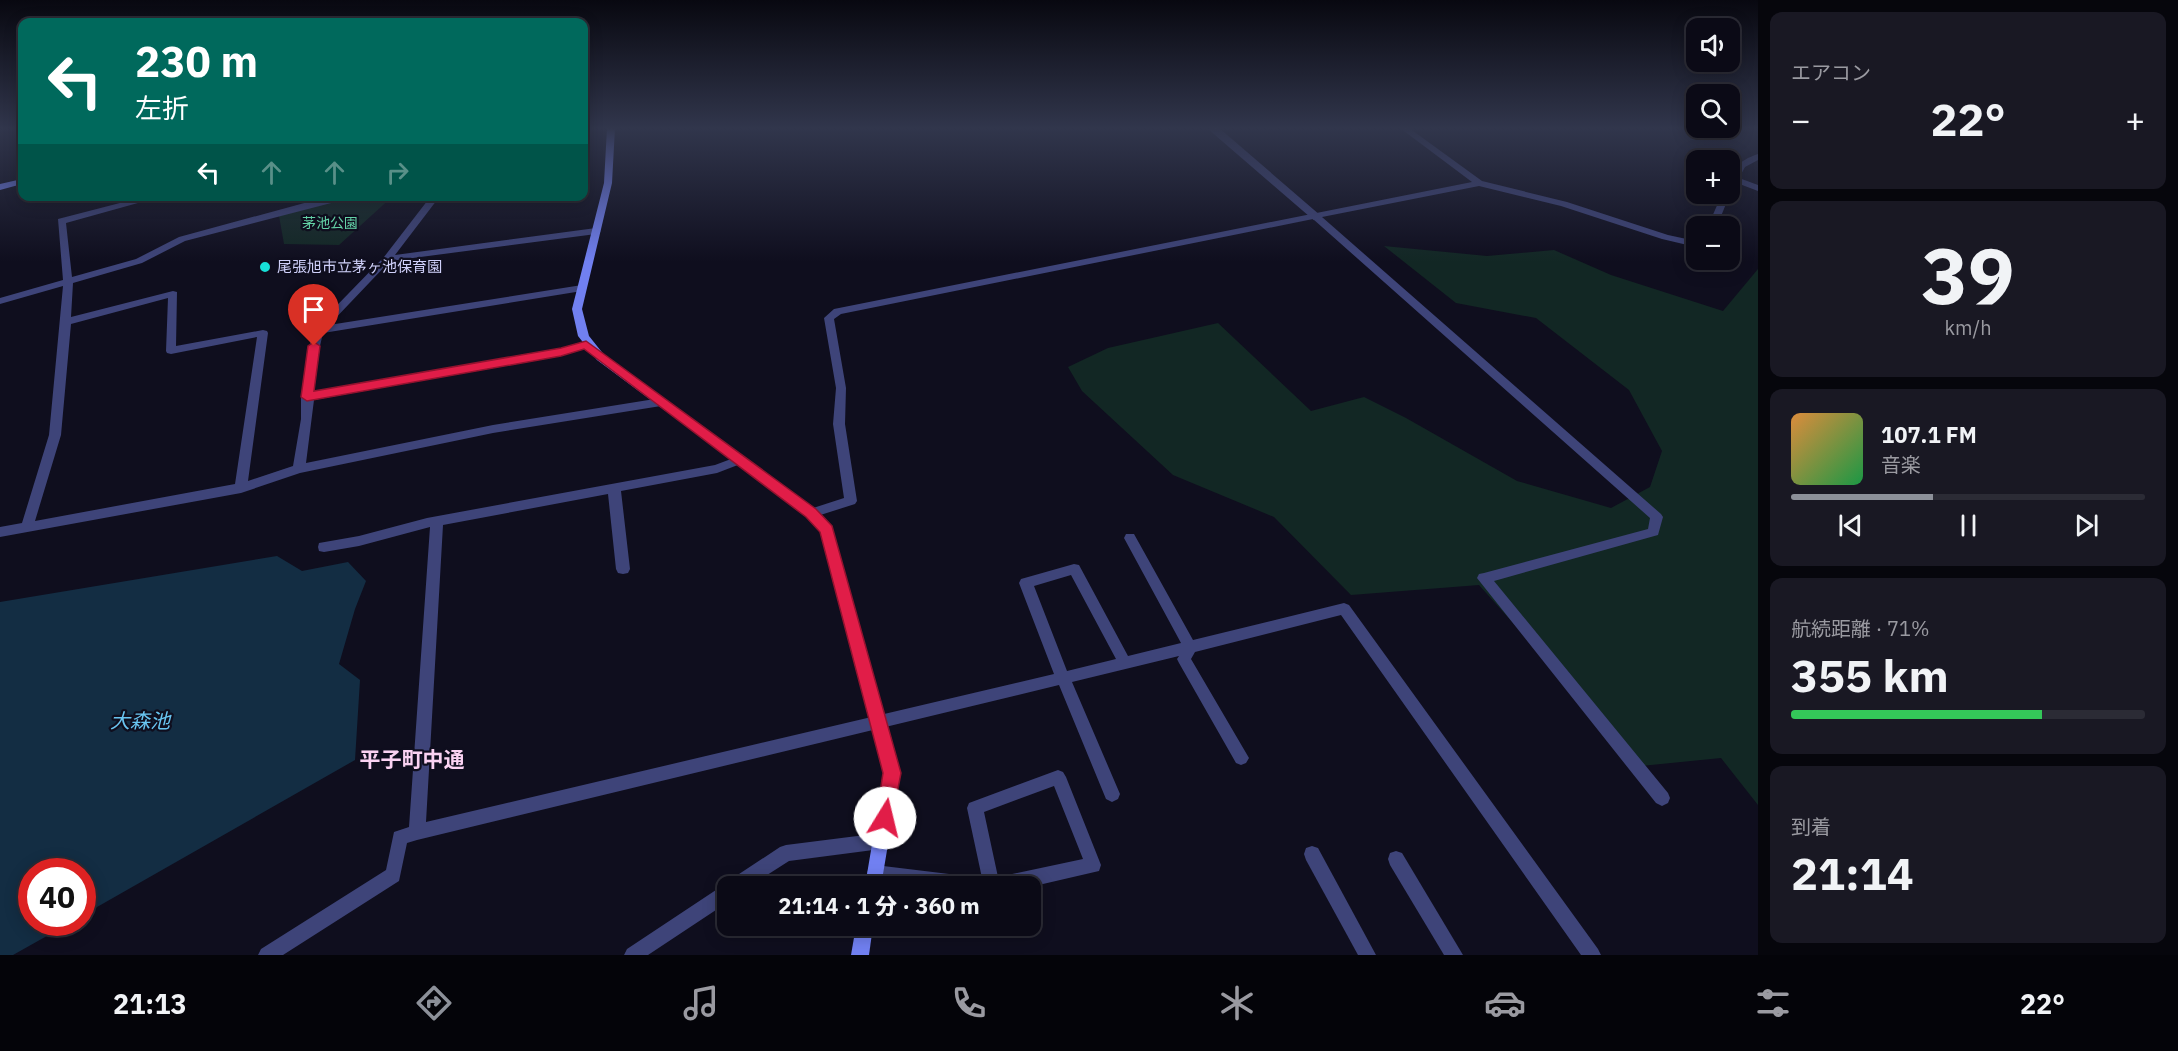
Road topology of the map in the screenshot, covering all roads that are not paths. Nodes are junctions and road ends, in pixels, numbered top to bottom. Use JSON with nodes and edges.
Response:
{"nodes":[{"id":1,"x":609,"y":173,"type":"edge"},
{"id":2,"x":1264,"y":173,"type":"edge"},
{"id":3,"x":1465,"y":173,"type":"edge"},
{"id":4,"x":18,"y":175,"type":"edge"},
{"id":5,"x":0,"y":179,"type":"edge"},
{"id":6,"x":1740,"y":181,"type":"edge"},
{"id":7,"x":18,"y":183,"type":"edge"},
{"id":8,"x":1479,"y":183,"type":"junction"},
{"id":9,"x":0,"y":187,"type":"edge"},
{"id":10,"x":1758,"y":188,"type":"edge"},
{"id":11,"x":139,"y":201,"type":"edge"},
{"id":12,"x":328,"y":201,"type":"edge"},
{"id":13,"x":432,"y":201,"type":"edge"},
{"id":14,"x":1315,"y":216,"type":"junction"},
{"id":15,"x":596,"y":231,"type":"junction"},
{"id":16,"x":1686,"y":242,"type":"edge"},
{"id":17,"x":387,"y":259,"type":"junction"},
{"id":18,"x":68,"y":282,"type":"junction"},
{"id":19,"x":582,"y":288,"type":"junction"},
{"id":20,"x":0,"y":301,"type":"edge"},
{"id":21,"x":66,"y":322,"type":"junction"},
{"id":22,"x":318,"y":330,"type":"junction"},
{"id":23,"x":586,"y":345,"type":"junction"},
{"id":24,"x":307,"y":397,"type":"junction"},
{"id":25,"x":661,"y":402,"type":"junction"},
{"id":26,"x":739,"y":460,"type":"junction"},
{"id":27,"x":299,"y":469,"type":"junction"},
{"id":28,"x":241,"y":488,"type":"junction"},
{"id":29,"x":615,"y":488,"type":"junction"},
{"id":30,"x":811,"y":513,"type":"junction"},
{"id":31,"x":437,"y":521,"type":"junction"},
{"id":32,"x":27,"y":528,"type":"junction"},
{"id":33,"x":0,"y":532,"type":"edge"},
{"id":34,"x":1130,"y":538,"type":"dead end"},
{"id":35,"x":324,"y":547,"type":"dead end"},
{"id":36,"x":623,"y":569,"type":"dead end"},
{"id":37,"x":1190,"y":647,"type":"junction"},
{"id":38,"x":1125,"y":663,"type":"junction"},
{"id":39,"x":1063,"y":678,"type":"junction"},
{"id":40,"x":880,"y":723,"type":"junction"},
{"id":41,"x":1241,"y":758,"type":"dead end"},
{"id":42,"x":1112,"y":794,"type":"dead end"},
{"id":43,"x":1662,"y":798,"type":"dead end"},
{"id":44,"x":417,"y":832,"type":"junction"},
{"id":45,"x":881,"y":841,"type":"junction"},
{"id":46,"x":1312,"y":854,"type":"dead end"},
{"id":47,"x":1396,"y":859,"type":"dead end"},
{"id":48,"x":751,"y":876,"type":"edge"},
{"id":49,"x":875,"y":876,"type":"edge"},
{"id":50,"x":990,"y":876,"type":"edge"},
{"id":51,"x":1041,"y":876,"type":"edge"},
{"id":52,"x":717,"y":899,"type":"edge"},
{"id":53,"x":863,"y":936,"type":"edge"},
{"id":54,"x":267,"y":955,"type":"edge"},
{"id":55,"x":633,"y":955,"type":"edge"},
{"id":56,"x":860,"y":955,"type":"edge"},
{"id":57,"x":1366,"y":955,"type":"edge"},
{"id":58,"x":1454,"y":955,"type":"edge"},
{"id":59,"x":1592,"y":955,"type":"edge"}],
"edges":[{"from":1,"to":15,"type":"street"},
{"from":2,"to":14,"type":"lane"},
{"from":3,"to":8,"type":"street"},
{"from":4,"to":5,"type":"street"},
{"from":6,"to":10,"type":"street"},
{"from":7,"to":9,"type":"street"},
{"from":8,"to":14,"type":"street"},
{"from":8,"to":16,"type":"street"},
{"from":11,"to":18,"type":"street"},
{"from":12,"to":18,"type":"street"},
{"from":13,"to":17,"type":"street"},
{"from":14,"to":30,"type":"street"},
{"from":14,"to":43,"type":"street"},
{"from":15,"to":17,"type":"street"},
{"from":15,"to":19,"type":"street"},
{"from":17,"to":22,"type":"street"},
{"from":18,"to":20,"type":"street"},
{"from":18,"to":21,"type":"street"},
{"from":19,"to":22,"type":"street"},
{"from":19,"to":23,"type":"street"},
{"from":21,"to":28,"type":"street"},
{"from":21,"to":32,"type":"street"},
{"from":22,"to":24,"type":"street"},
{"from":23,"to":24,"type":"street"},
{"from":23,"to":25,"type":"street"},
{"from":24,"to":27,"type":"street"},
{"from":25,"to":26,"type":"street"},
{"from":25,"to":27,"type":"street"},
{"from":26,"to":29,"type":"street"},
{"from":26,"to":30,"type":"street"},
{"from":27,"to":28,"type":"street"},
{"from":28,"to":32,"type":"street"},
{"from":29,"to":31,"type":"street"},
{"from":29,"to":36,"type":"street"},
{"from":30,"to":40,"type":"street"},
{"from":31,"to":35,"type":"street"},
{"from":31,"to":44,"type":"street"},
{"from":32,"to":33,"type":"street"},
{"from":34,"to":37,"type":"street"},
{"from":37,"to":38,"type":"street"},
{"from":37,"to":41,"type":"street"},
{"from":37,"to":59,"type":"street"},
{"from":38,"to":39,"type":"street"},
{"from":38,"to":39,"type":"street"},
{"from":39,"to":40,"type":"street"},
{"from":39,"to":42,"type":"street"},
{"from":40,"to":44,"type":"street"},
{"from":40,"to":45,"type":"street"},
{"from":44,"to":54,"type":"street"},
{"from":45,"to":48,"type":"street"},
{"from":45,"to":49,"type":"street"},
{"from":46,"to":57,"type":"street"},
{"from":47,"to":58,"type":"street"},
{"from":50,"to":51,"type":"street"},
{"from":52,"to":55,"type":"street"},
{"from":53,"to":56,"type":"street"}]}
